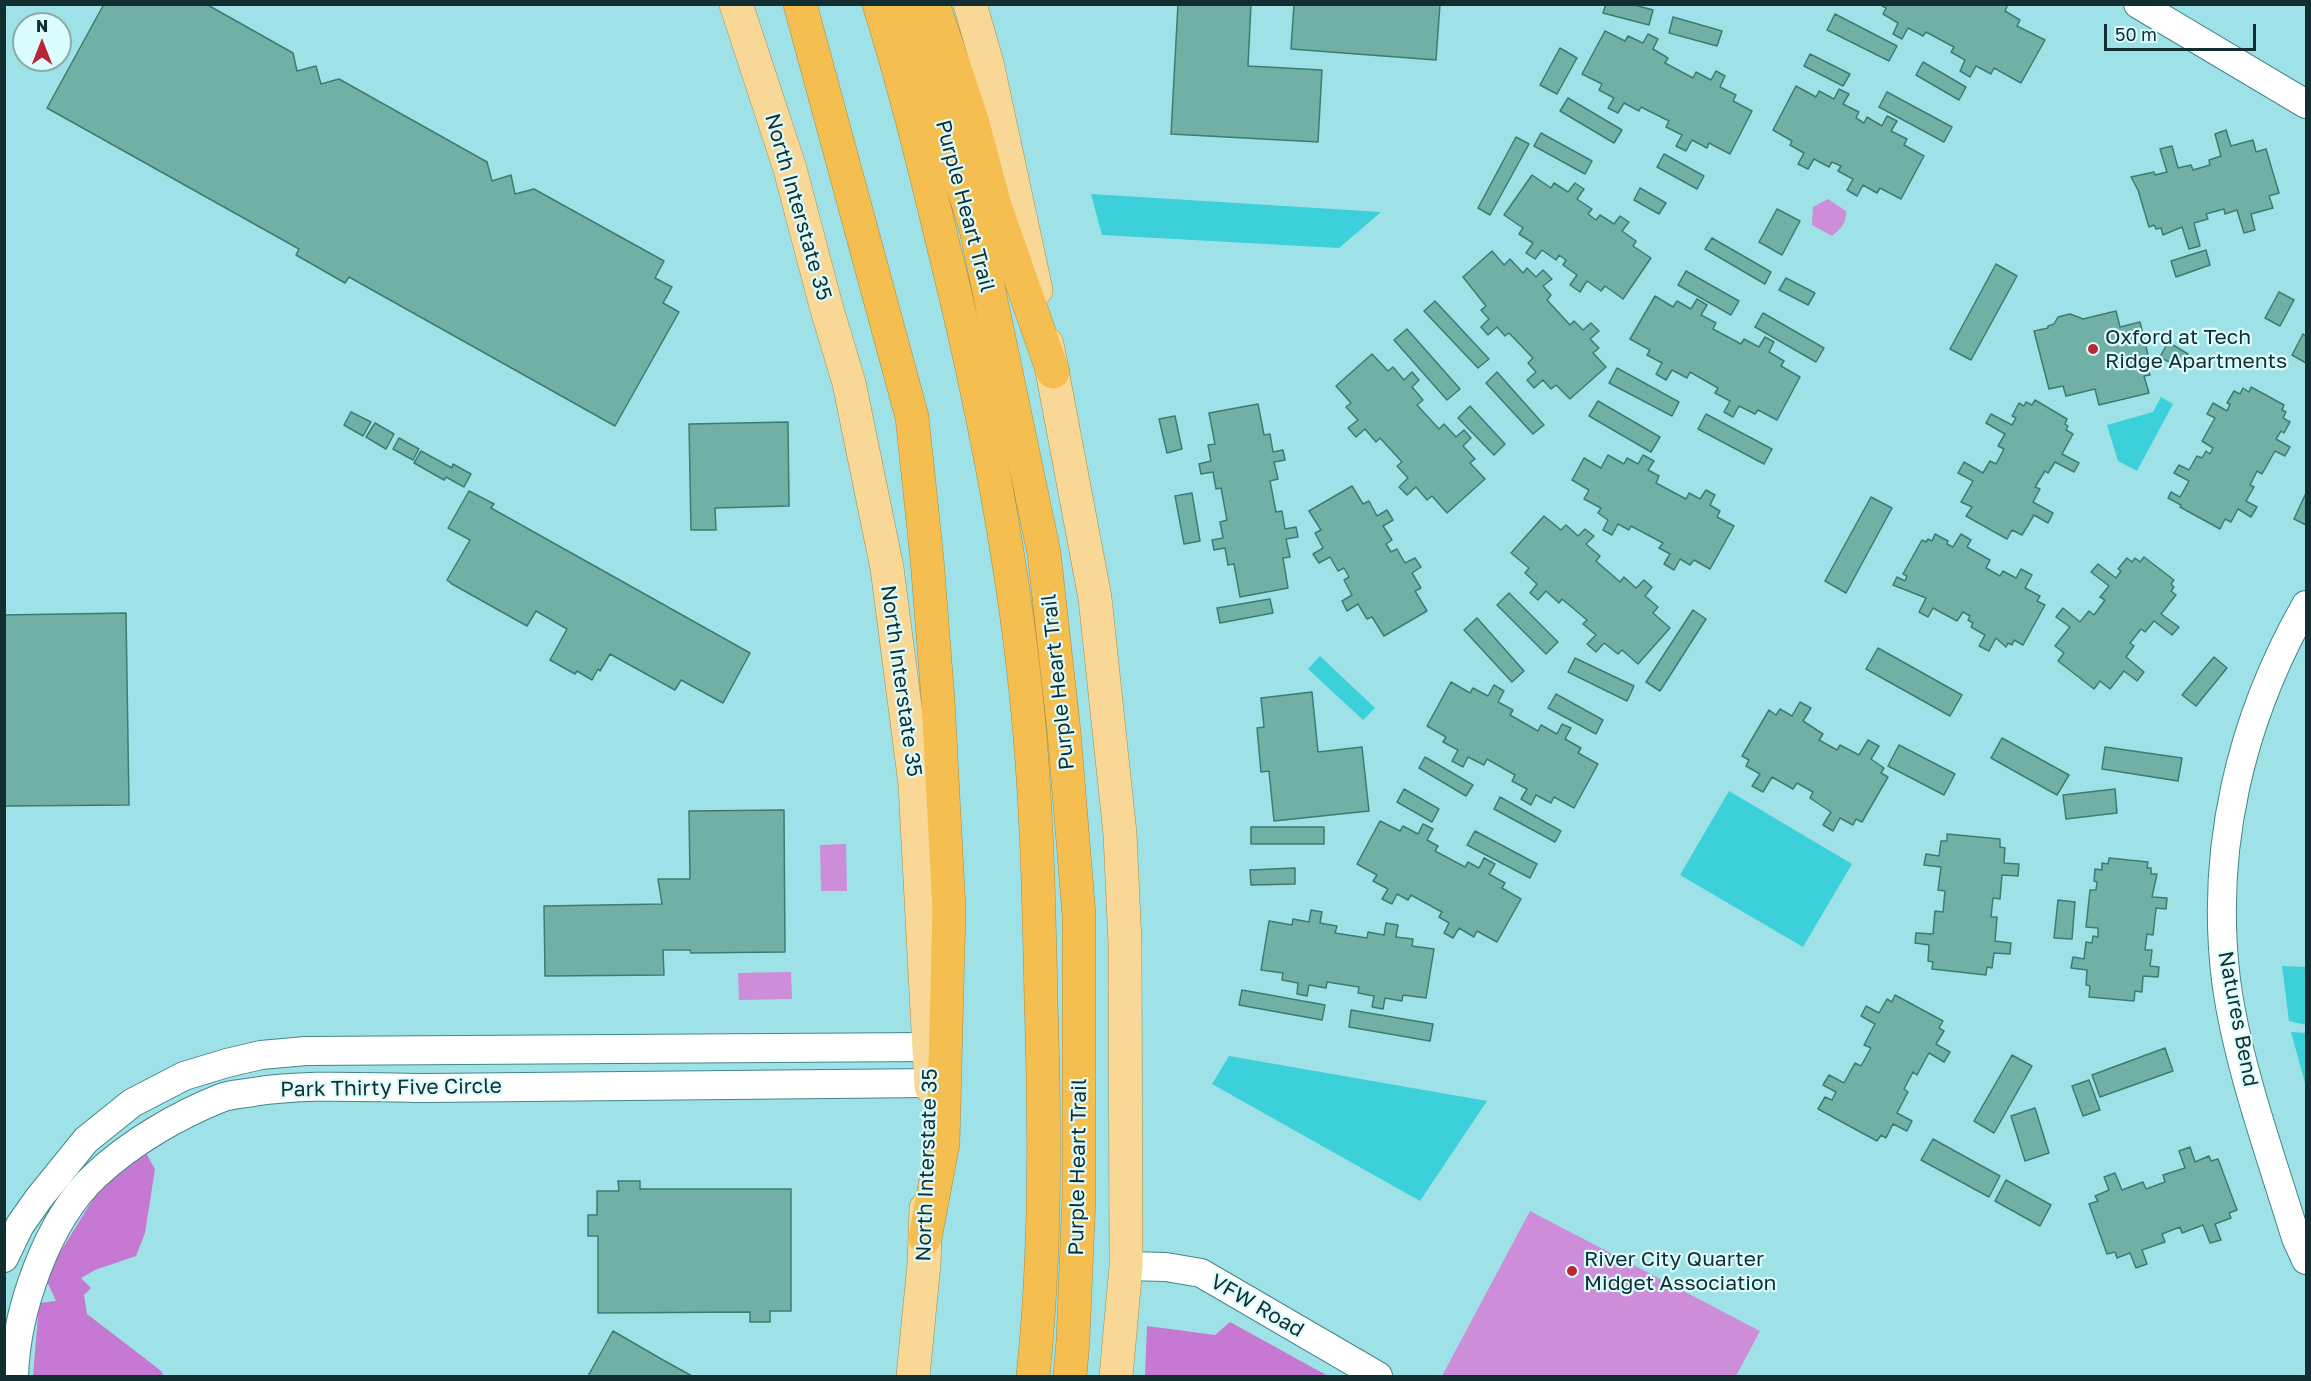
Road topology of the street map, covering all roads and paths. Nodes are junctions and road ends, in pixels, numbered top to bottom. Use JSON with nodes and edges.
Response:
{"nodes":[{"id":1,"x":736,"y":4,"type":"edge"},
{"id":2,"x":800,"y":4,"type":"edge"},
{"id":3,"x":879,"y":4,"type":"edge"},
{"id":4,"x":907,"y":4,"type":"edge"},
{"id":5,"x":933,"y":4,"type":"edge"},
{"id":6,"x":970,"y":4,"type":"edge"},
{"id":7,"x":2138,"y":4,"type":"edge"},
{"id":8,"x":2307,"y":104,"type":"edge"},
{"id":9,"x":1053,"y":372,"type":"junction"},
{"id":10,"x":2307,"y":605,"type":"edge"},
{"id":11,"x":929,"y":1047,"type":"junction"},
{"id":12,"x":932,"y":1083,"type":"junction"},
{"id":13,"x":925,"y":1238,"type":"junction"},
{"id":14,"x":4,"y":1258,"type":"edge"},
{"id":15,"x":2307,"y":1260,"type":"edge"},
{"id":16,"x":1126,"y":1266,"type":"junction"},
{"id":17,"x":11,"y":1375,"type":"edge"},
{"id":18,"x":913,"y":1377,"type":"edge"},
{"id":19,"x":1033,"y":1377,"type":"edge"},
{"id":20,"x":1070,"y":1377,"type":"edge"},
{"id":21,"x":1116,"y":1377,"type":"edge"},
{"id":22,"x":1378,"y":1377,"type":"edge"}],
"edges":[{"from":1,"to":11,"type":"main road","name":"North Interstate 35"},
{"from":2,"to":13,"type":"highway"},
{"from":3,"to":19,"type":"highway","name":"Purple Heart Trail"},
{"from":4,"to":20,"type":"highway","name":"Purple Heart Trail"},
{"from":5,"to":9,"type":"highway"},
{"from":6,"to":9,"type":"main road"},
{"from":7,"to":8,"type":"street"},
{"from":9,"to":16,"type":"main road"},
{"from":10,"to":15,"type":"street","name":"Natures Bend"},
{"from":11,"to":12,"type":"main road","name":"North Interstate 35"},
{"from":11,"to":14,"type":"street","name":"Park Thirty Five Circle"},
{"from":12,"to":13,"type":"main road","name":"North Interstate 35"},
{"from":12,"to":17,"type":"street","name":"Park Thirty Five Circle"},
{"from":13,"to":18,"type":"main road","name":"North Interstate 35"},
{"from":16,"to":21,"type":"main road"},
{"from":16,"to":22,"type":"street","name":"VFW Road"}]}
